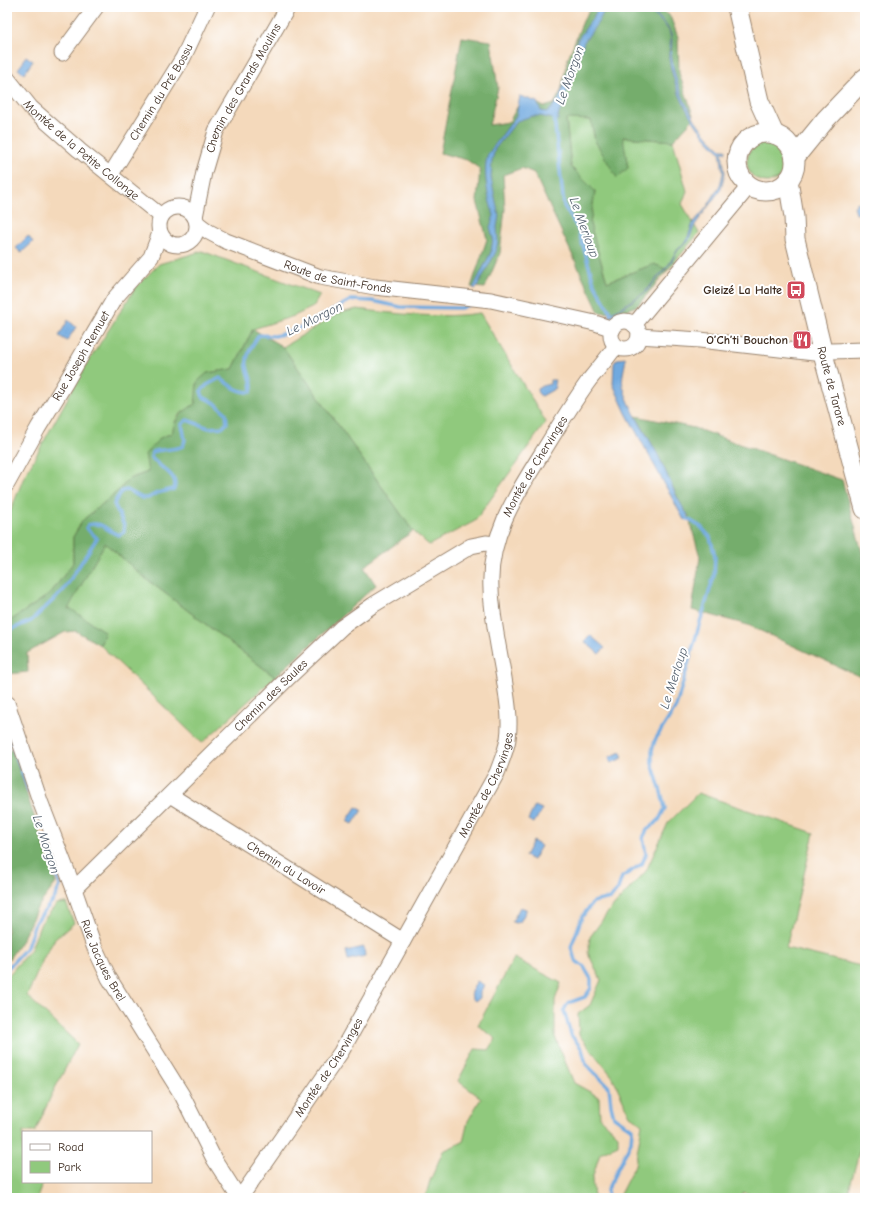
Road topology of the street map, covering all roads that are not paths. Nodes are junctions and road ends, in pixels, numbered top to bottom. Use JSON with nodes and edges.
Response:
{"nodes":[{"id":1,"x":96,"y":7,"type":"edge"},
{"id":2,"x":207,"y":7,"type":"edge"},
{"id":3,"x":288,"y":7,"type":"edge"},
{"id":4,"x":737,"y":7,"type":"edge"},
{"id":5,"x":62,"y":53,"type":"dead end"},
{"id":6,"x":7,"y":78,"type":"edge"},
{"id":7,"x":865,"y":78,"type":"edge"},
{"id":8,"x":826,"y":119,"type":"junction"},
{"id":9,"x":770,"y":135,"type":"junction"},
{"id":10,"x":795,"y":157,"type":"junction"},
{"id":11,"x":204,"y":172,"type":"junction"},
{"id":12,"x":111,"y":174,"type":"junction"},
{"id":13,"x":750,"y":185,"type":"junction"},
{"id":14,"x":780,"y":185,"type":"junction"},
{"id":15,"x":175,"y":207,"type":"junction"},
{"id":16,"x":162,"y":216,"type":"junction"},
{"id":17,"x":196,"y":220,"type":"junction"},
{"id":18,"x":160,"y":233,"type":"junction"},
{"id":19,"x":226,"y":241,"type":"junction"},
{"id":20,"x":180,"y":244,"type":"junction"},
{"id":21,"x":151,"y":257,"type":"junction"},
{"id":22,"x":613,"y":329,"type":"junction"},
{"id":23,"x":637,"y":330,"type":"junction"},
{"id":24,"x":616,"y":346,"type":"junction"},
{"id":25,"x":865,"y":350,"type":"edge"},
{"id":26,"x":824,"y":354,"type":"junction"},
{"id":27,"x":7,"y":484,"type":"edge"},
{"id":28,"x":865,"y":509,"type":"edge"},
{"id":29,"x":495,"y":544,"type":"junction"},
{"id":30,"x":7,"y":703,"type":"edge"},
{"id":31,"x":170,"y":795,"type":"junction"},
{"id":32,"x":74,"y":889,"type":"junction"},
{"id":33,"x":403,"y":941,"type":"junction"},
{"id":34,"x":239,"y":1198,"type":"edge"}],
"edges":[{"from":1,"to":5,"type":"street"},
{"from":2,"to":12,"type":"street","name":"Chemin du Pré Bossu"},
{"from":3,"to":11,"type":"street","name":"Chemin des Grands Moulins"},
{"from":4,"to":9,"type":"main road"},
{"from":6,"to":12,"type":"street","name":"Montée de la Petite Collonge"},
{"from":7,"to":8,"type":"main road"},
{"from":8,"to":9,"type":"main road"},
{"from":8,"to":10,"type":"main road"},
{"from":9,"to":10,"type":"main road"},
{"from":9,"to":13,"type":"main road"},
{"from":10,"to":14,"type":"main road"},
{"from":11,"to":15,"type":"street","name":"Chemin des Grands Moulins"},
{"from":11,"to":17,"type":"street","name":"Chemin des Grands Moulins"},
{"from":12,"to":16,"type":"street","name":"Montée de la Petite Collonge"},
{"from":13,"to":14,"type":"main road"},
{"from":13,"to":23,"type":"street"},
{"from":14,"to":26,"type":"main road","name":"Route de Tarare"},
{"from":15,"to":16,"type":"street"},
{"from":15,"to":17,"type":"street"},
{"from":16,"to":18,"type":"street"},
{"from":17,"to":19,"type":"street","name":"Route de Saint-Fonds"},
{"from":17,"to":20,"type":"street"},
{"from":18,"to":20,"type":"street"},
{"from":18,"to":21,"type":"street","name":"Rue Joseph Remuet"},
{"from":19,"to":20,"type":"street","name":"Route de Saint-Fonds"},
{"from":19,"to":22,"type":"street","name":"Route de Saint-Fonds"},
{"from":20,"to":21,"type":"street","name":"Route de Saint-Fonds"},
{"from":21,"to":27,"type":"street","name":"Rue Joseph Remuet"},
{"from":22,"to":23,"type":"street"},
{"from":22,"to":24,"type":"street"},
{"from":23,"to":24,"type":"street"},
{"from":23,"to":26,"type":"street"},
{"from":24,"to":29,"type":"street","name":"Montée de Chervinges"},
{"from":25,"to":26,"type":"street"},
{"from":26,"to":28,"type":"main road","name":"Route de Tarare"},
{"from":29,"to":31,"type":"street","name":"Chemin des Saules"},
{"from":29,"to":33,"type":"street","name":"Montée de Chervinges"},
{"from":30,"to":32,"type":"street","name":"Rue Jacques Brel"},
{"from":31,"to":32,"type":"street","name":"Chemin des Saules"},
{"from":31,"to":33,"type":"street","name":"Chemin du Lavoir"},
{"from":32,"to":34,"type":"street","name":"Rue Jacques Brel"},
{"from":33,"to":34,"type":"street","name":"Montée de Chervinges"}]}
